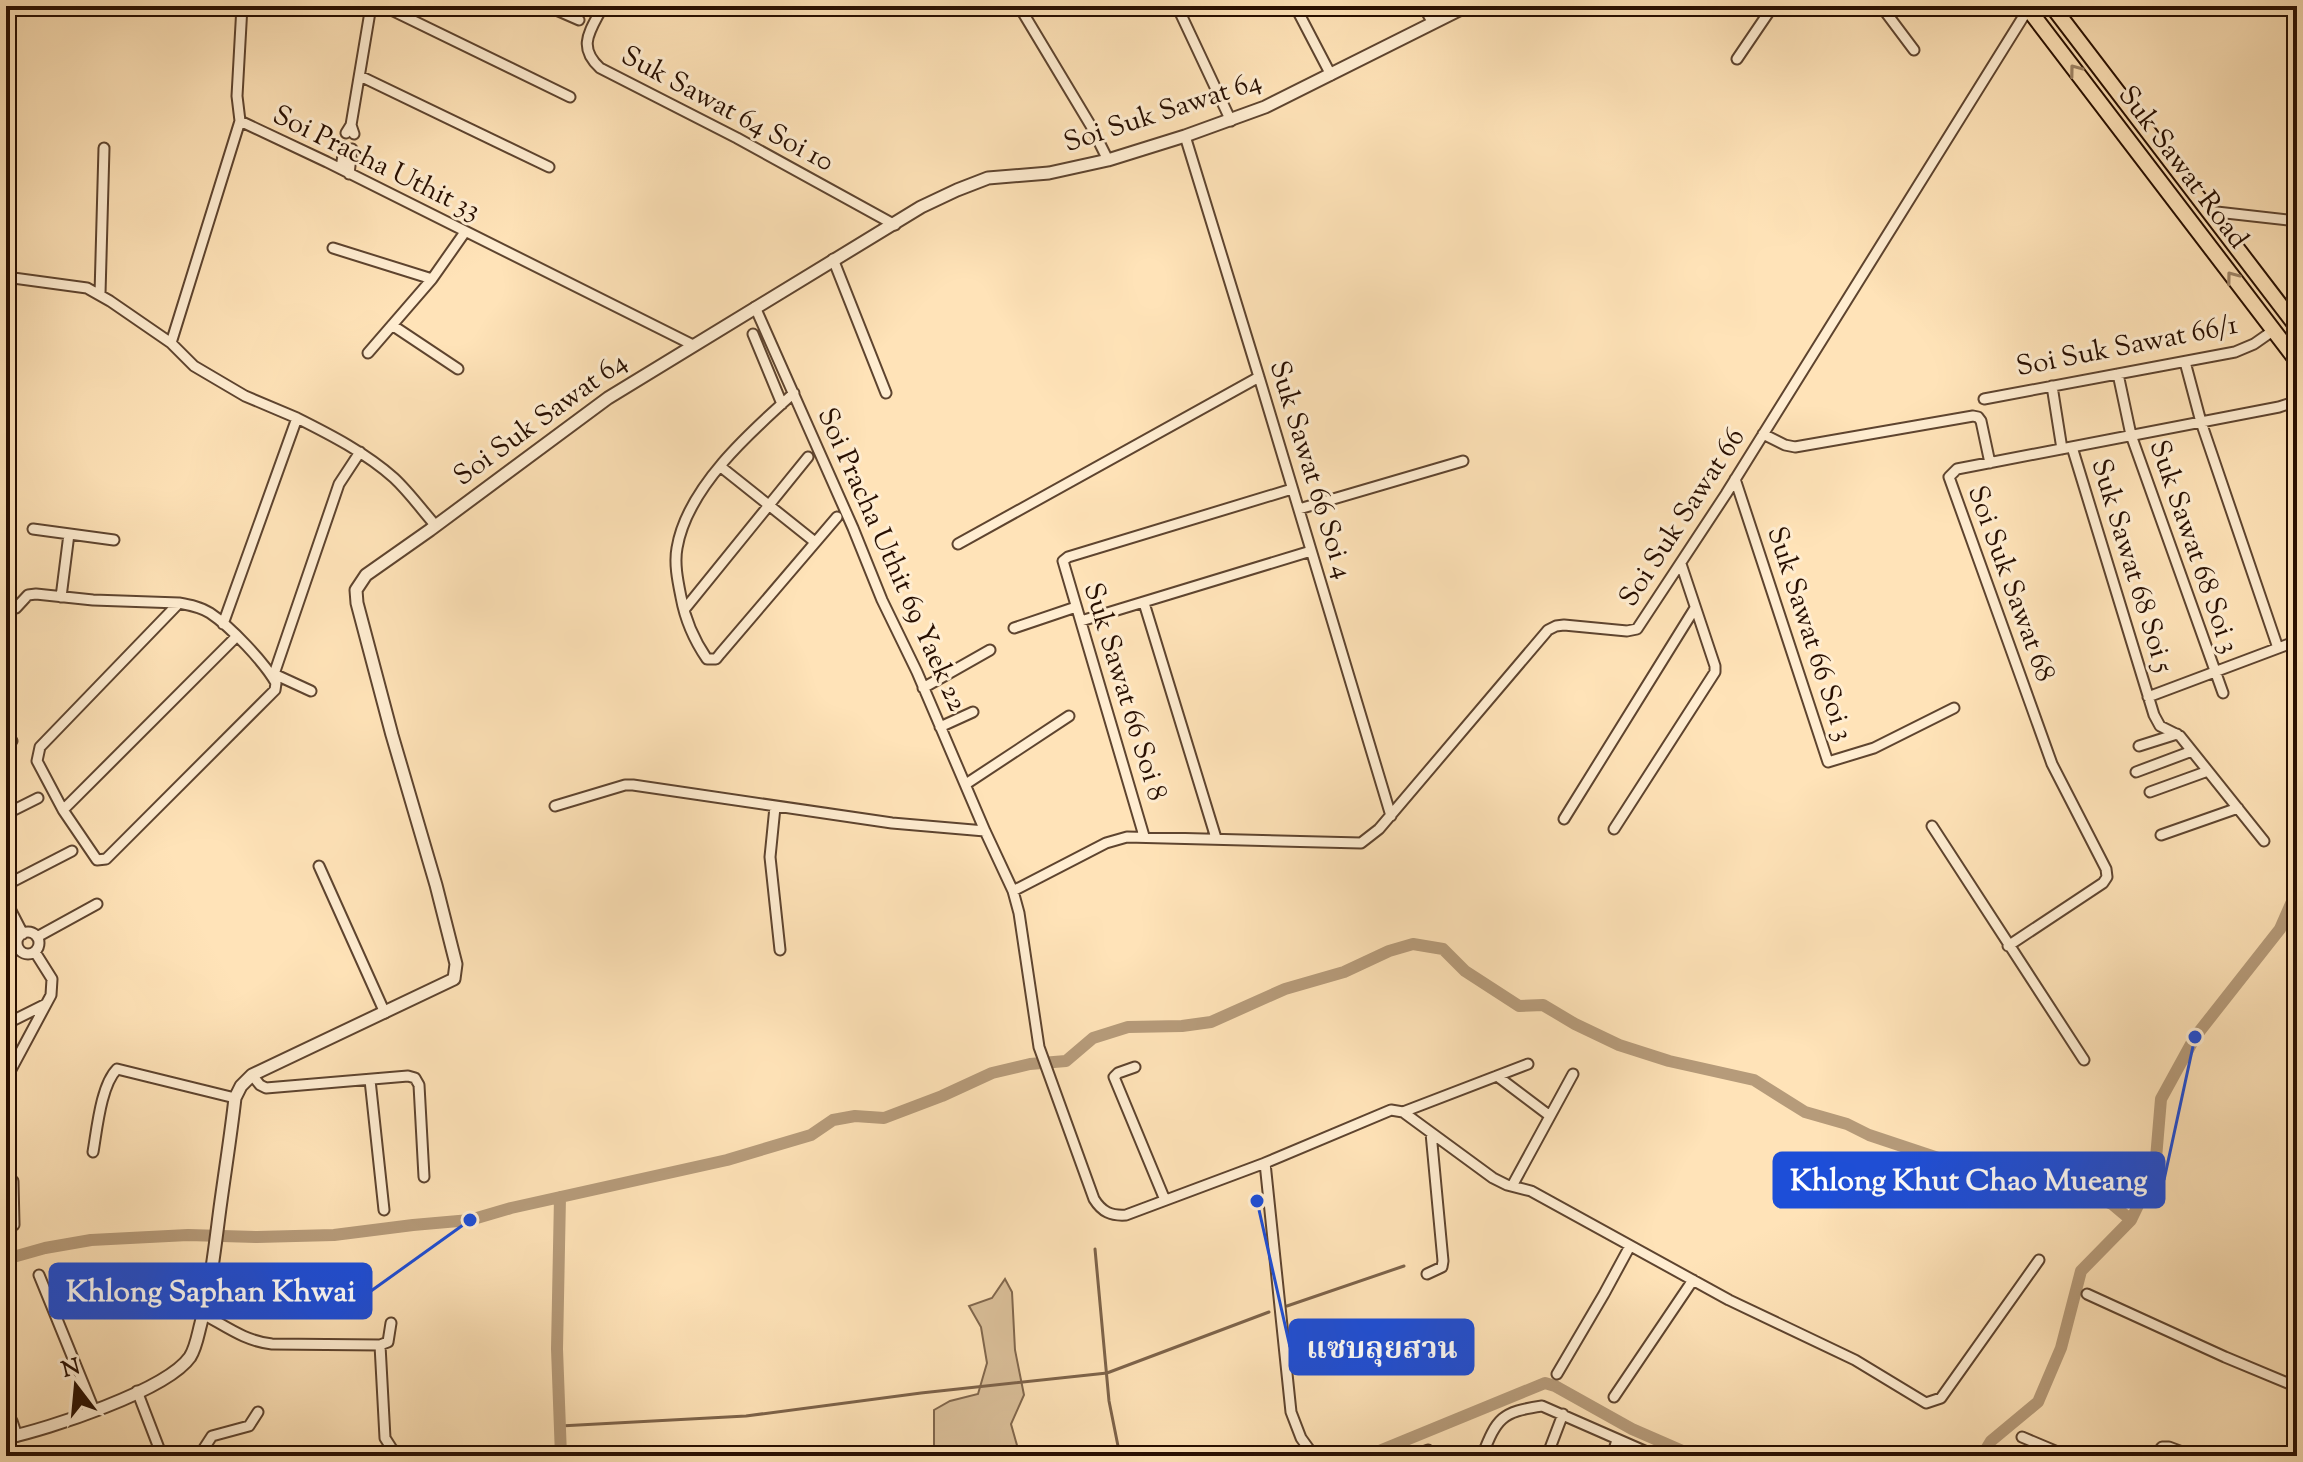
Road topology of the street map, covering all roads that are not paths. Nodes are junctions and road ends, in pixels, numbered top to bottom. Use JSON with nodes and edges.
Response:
{"nodes":[{"id":1,"x":242,"y":6,"type":"edge"},
{"id":2,"x":371,"y":6,"type":"edge"},
{"id":3,"x":383,"y":6,"type":"edge"},
{"id":4,"x":547,"y":6,"type":"edge"},
{"id":5,"x":603,"y":6,"type":"edge"},
{"id":6,"x":1019,"y":6,"type":"edge"},
{"id":7,"x":1177,"y":6,"type":"edge"},
{"id":8,"x":1295,"y":6,"type":"edge"},
{"id":9,"x":1423,"y":6,"type":"edge"},
{"id":10,"x":1467,"y":6,"type":"edge"},
{"id":11,"x":1773,"y":6,"type":"edge"},
{"id":12,"x":1881,"y":6,"type":"edge"},
{"id":13,"x":2052,"y":6,"type":"edge"},
{"id":14,"x":2028,"y":7,"type":"edge"},
{"id":15,"x":579,"y":20,"type":"dead end"},
{"id":16,"x":1433,"y":23,"type":"junction"},
{"id":17,"x":1914,"y":50,"type":"dead end"},
{"id":18,"x":1737,"y":59,"type":"dead end"},
{"id":19,"x":1331,"y":75,"type":"junction"},
{"id":20,"x":360,"y":76,"type":"junction"},
{"id":21,"x":570,"y":97,"type":"dead end"},
{"id":22,"x":240,"y":121,"type":"junction"},
{"id":23,"x":1231,"y":121,"type":"junction"},
{"id":24,"x":350,"y":131,"type":"dead end"},
{"id":25,"x":1185,"y":136,"type":"junction"},
{"id":26,"x":104,"y":148,"type":"dead end"},
{"id":27,"x":348,"y":148,"type":"dead end"},
{"id":28,"x":1108,"y":160,"type":"junction"},
{"id":29,"x":549,"y":167,"type":"dead end"},
{"id":30,"x":345,"y":172,"type":"junction"},
{"id":31,"x":2208,"y":211,"type":"junction"},
{"id":32,"x":2297,"y":221,"type":"edge"},
{"id":33,"x":895,"y":225,"type":"junction"},
{"id":34,"x":465,"y":232,"type":"junction"},
{"id":35,"x":333,"y":248,"type":"dead end"},
{"id":36,"x":833,"y":259,"type":"junction"},
{"id":37,"x":6,"y":277,"type":"edge"},
{"id":38,"x":432,"y":279,"type":"junction"},
{"id":39,"x":100,"y":294,"type":"junction"},
{"id":40,"x":755,"y":307,"type":"junction"},
{"id":41,"x":392,"y":325,"type":"junction"},
{"id":42,"x":2297,"y":327,"type":"edge"},
{"id":43,"x":2274,"y":330,"type":"junction"},
{"id":44,"x":753,"y":334,"type":"dead end"},
{"id":45,"x":171,"y":343,"type":"junction"},
{"id":46,"x":693,"y":345,"type":"junction"},
{"id":47,"x":368,"y":353,"type":"dead end"},
{"id":48,"x":2297,"y":361,"type":"edge"},
{"id":49,"x":2185,"y":362,"type":"junction"},
{"id":50,"x":458,"y":369,"type":"dead end"},
{"id":51,"x":2118,"y":374,"type":"junction"},
{"id":52,"x":1259,"y":377,"type":"junction"},
{"id":53,"x":2052,"y":386,"type":"junction"},
{"id":54,"x":794,"y":393,"type":"junction"},
{"id":55,"x":886,"y":393,"type":"dead end"},
{"id":56,"x":1984,"y":399,"type":"dead end"},
{"id":57,"x":2297,"y":401,"type":"edge"},
{"id":58,"x":782,"y":404,"type":"junction"},
{"id":59,"x":297,"y":418,"type":"junction"},
{"id":60,"x":2201,"y":422,"type":"junction"},
{"id":61,"x":1763,"y":434,"type":"junction"},
{"id":62,"x":2131,"y":435,"type":"junction"},
{"id":63,"x":2067,"y":448,"type":"junction"},
{"id":64,"x":360,"y":452,"type":"junction"},
{"id":65,"x":808,"y":457,"type":"dead end"},
{"id":66,"x":1463,"y":461,"type":"dead end"},
{"id":67,"x":1990,"y":463,"type":"junction"},
{"id":68,"x":721,"y":467,"type":"junction"},
{"id":69,"x":1735,"y":479,"type":"junction"},
{"id":70,"x":1292,"y":489,"type":"junction"},
{"id":71,"x":771,"y":506,"type":"junction"},
{"id":72,"x":1299,"y":509,"type":"junction"},
{"id":73,"x":837,"y":517,"type":"dead end"},
{"id":74,"x":436,"y":526,"type":"junction"},
{"id":75,"x":33,"y":529,"type":"dead end"},
{"id":76,"x":69,"y":534,"type":"junction"},
{"id":77,"x":114,"y":540,"type":"dead end"},
{"id":78,"x":815,"y":542,"type":"junction"},
{"id":79,"x":958,"y":544,"type":"dead end"},
{"id":80,"x":1311,"y":551,"type":"junction"},
{"id":81,"x":1681,"y":564,"type":"junction"},
{"id":82,"x":61,"y":597,"type":"junction"},
{"id":83,"x":179,"y":603,"type":"junction"},
{"id":84,"x":1144,"y":603,"type":"junction"},
{"id":85,"x":1076,"y":607,"type":"junction"},
{"id":86,"x":1695,"y":608,"type":"junction"},
{"id":87,"x":6,"y":609,"type":"edge"},
{"id":88,"x":684,"y":610,"type":"junction"},
{"id":89,"x":1081,"y":621,"type":"junction"},
{"id":90,"x":223,"y":624,"type":"junction"},
{"id":91,"x":1014,"y":628,"type":"dead end"},
{"id":92,"x":237,"y":636,"type":"junction"},
{"id":93,"x":2297,"y":641,"type":"edge"},
{"id":94,"x":2278,"y":648,"type":"junction"},
{"id":95,"x":990,"y":650,"type":"dead end"},
{"id":96,"x":2214,"y":674,"type":"junction"},
{"id":97,"x":273,"y":676,"type":"junction"},
{"id":98,"x":923,"y":688,"type":"junction"},
{"id":99,"x":311,"y":691,"type":"dead end"},
{"id":100,"x":2223,"y":693,"type":"dead end"},
{"id":101,"x":2148,"y":697,"type":"junction"},
{"id":102,"x":1954,"y":708,"type":"dead end"},
{"id":103,"x":973,"y":712,"type":"dead end"},
{"id":104,"x":1069,"y":716,"type":"dead end"},
{"id":105,"x":940,"y":727,"type":"junction"},
{"id":106,"x":2177,"y":734,"type":"junction"},
{"id":107,"x":2139,"y":746,"type":"dead end"},
{"id":108,"x":2192,"y":751,"type":"junction"},
{"id":109,"x":2208,"y":771,"type":"junction"},
{"id":110,"x":2136,"y":772,"type":"dead end"},
{"id":111,"x":966,"y":784,"type":"junction"},
{"id":112,"x":2150,"y":792,"type":"dead end"},
{"id":113,"x":38,"y":798,"type":"dead end"},
{"id":114,"x":555,"y":806,"type":"dead end"},
{"id":115,"x":775,"y":807,"type":"junction"},
{"id":116,"x":2238,"y":808,"type":"junction"},
{"id":117,"x":63,"y":810,"type":"junction"},
{"id":118,"x":6,"y":814,"type":"edge"},
{"id":119,"x":1391,"y":816,"type":"junction"},
{"id":120,"x":1564,"y":819,"type":"dead end"},
{"id":121,"x":1932,"y":826,"type":"dead end"},
{"id":122,"x":1614,"y":829,"type":"dead end"},
{"id":123,"x":985,"y":831,"type":"junction"},
{"id":124,"x":2161,"y":835,"type":"dead end"},
{"id":125,"x":1144,"y":836,"type":"junction"},
{"id":126,"x":1216,"y":838,"type":"junction"},
{"id":127,"x":2264,"y":841,"type":"dead end"},
{"id":128,"x":72,"y":851,"type":"dead end"},
{"id":129,"x":319,"y":866,"type":"dead end"},
{"id":130,"x":6,"y":885,"type":"edge"},
{"id":131,"x":1013,"y":891,"type":"junction"},
{"id":132,"x":6,"y":901,"type":"edge"},
{"id":133,"x":97,"y":904,"type":"dead end"},
{"id":134,"x":23,"y":934,"type":"junction"},
{"id":135,"x":37,"y":937,"type":"junction"},
{"id":136,"x":2008,"y":946,"type":"junction"},
{"id":137,"x":18,"y":948,"type":"junction"},
{"id":138,"x":780,"y":950,"type":"dead end"},
{"id":139,"x":35,"y":952,"type":"junction"},
{"id":140,"x":6,"y":954,"type":"edge"},
{"id":141,"x":48,"y":1003,"type":"junction"},
{"id":142,"x":385,"y":1013,"type":"junction"},
{"id":143,"x":6,"y":1024,"type":"edge"},
{"id":144,"x":2084,"y":1060,"type":"dead end"},
{"id":145,"x":1528,"y":1064,"type":"dead end"},
{"id":146,"x":1135,"y":1067,"type":"dead end"},
{"id":147,"x":1573,"y":1074,"type":"dead end"},
{"id":148,"x":252,"y":1075,"type":"junction"},
{"id":149,"x":1497,"y":1076,"type":"junction"},
{"id":150,"x":6,"y":1079,"type":"edge"},
{"id":151,"x":370,"y":1080,"type":"junction"},
{"id":152,"x":235,"y":1098,"type":"junction"},
{"id":153,"x":1403,"y":1112,"type":"junction"},
{"id":154,"x":1550,"y":1116,"type":"junction"},
{"id":155,"x":1431,"y":1133,"type":"junction"},
{"id":156,"x":93,"y":1152,"type":"dead end"},
{"id":157,"x":1265,"y":1163,"type":"junction"},
{"id":158,"x":6,"y":1176,"type":"edge"},
{"id":159,"x":424,"y":1177,"type":"dead end"},
{"id":160,"x":1512,"y":1186,"type":"junction"},
{"id":161,"x":1165,"y":1200,"type":"junction"},
{"id":162,"x":384,"y":1210,"type":"dead end"},
{"id":163,"x":14,"y":1225,"type":"dead end"},
{"id":164,"x":1630,"y":1246,"type":"junction"},
{"id":165,"x":2039,"y":1260,"type":"dead end"},
{"id":166,"x":1427,"y":1274,"type":"dead end"},
{"id":167,"x":39,"y":1275,"type":"dead end"},
{"id":168,"x":1693,"y":1280,"type":"junction"},
{"id":169,"x":2087,"y":1294,"type":"dead end"},
{"id":170,"x":203,"y":1314,"type":"junction"},
{"id":171,"x":391,"y":1323,"type":"dead end"},
{"id":172,"x":380,"y":1345,"type":"junction"},
{"id":173,"x":1557,"y":1374,"type":"dead end"},
{"id":174,"x":2297,"y":1387,"type":"edge"},
{"id":175,"x":137,"y":1391,"type":"junction"},
{"id":176,"x":1614,"y":1397,"type":"dead end"},
{"id":177,"x":94,"y":1410,"type":"junction"},
{"id":178,"x":258,"y":1412,"type":"dead end"},
{"id":179,"x":1563,"y":1414,"type":"junction"},
{"id":180,"x":12,"y":1421,"type":"dead end"},
{"id":181,"x":11,"y":1437,"type":"edge"},
{"id":182,"x":2022,"y":1437,"type":"dead end"},
{"id":183,"x":1617,"y":1440,"type":"junction"},
{"id":184,"x":1428,"y":1450,"type":"dead end"},
{"id":185,"x":162,"y":1456,"type":"edge"},
{"id":186,"x":199,"y":1456,"type":"edge"},
{"id":187,"x":400,"y":1456,"type":"edge"},
{"id":188,"x":1314,"y":1456,"type":"edge"},
{"id":189,"x":1412,"y":1456,"type":"edge"},
{"id":190,"x":1482,"y":1456,"type":"edge"},
{"id":191,"x":1547,"y":1456,"type":"edge"},
{"id":192,"x":1612,"y":1456,"type":"edge"},
{"id":193,"x":1656,"y":1456,"type":"edge"},
{"id":194,"x":2067,"y":1456,"type":"edge"},
{"id":195,"x":2155,"y":1456,"type":"edge"},
{"id":196,"x":2193,"y":1456,"type":"edge"}],
"edges":[{"from":1,"to":22,"type":"street"},
{"from":2,"to":20,"type":"street"},
{"from":3,"to":21,"type":"street"},
{"from":4,"to":15,"type":"street"},
{"from":5,"to":33,"type":"street","name":"Suk Sawat 64 Soi 10"},
{"from":6,"to":28,"type":"street"},
{"from":7,"to":23,"type":"street"},
{"from":8,"to":19,"type":"street"},
{"from":9,"to":16,"type":"street"},
{"from":10,"to":16,"type":"street","name":"Soi Suk Sawat 64"},
{"from":11,"to":18,"type":"street"},
{"from":12,"to":17,"type":"street"},
{"from":13,"to":31,"type":"main road","name":"Suk Sawat Road"},
{"from":43,"to":14,"type":"main road","name":"Suk Sawat Road","one_way":true},
{"from":14,"to":61,"type":"street","name":"Soi Suk Sawat 66"},
{"from":16,"to":19,"type":"street","name":"Soi Suk Sawat 64"},
{"from":19,"to":23,"type":"street","name":"Soi Suk Sawat 64"},
{"from":20,"to":24,"type":"street"},
{"from":20,"to":29,"type":"street"},
{"from":22,"to":30,"type":"street","name":"Soi Pracha Uthit 33"},
{"from":22,"to":45,"type":"street","name":"Soi Pracha Uthit 33"},
{"from":23,"to":25,"type":"street","name":"Soi Suk Sawat 64"},
{"from":25,"to":28,"type":"street","name":"Soi Suk Sawat 64"},
{"from":25,"to":52,"type":"street","name":"Suk Sawat 66 Soi 4"},
{"from":26,"to":39,"type":"street"},
{"from":27,"to":30,"type":"street"},
{"from":28,"to":33,"type":"street","name":"Soi Suk Sawat 64"},
{"from":30,"to":34,"type":"street","name":"Soi Pracha Uthit 33"},
{"from":31,"to":32,"type":"street"},
{"from":31,"to":42,"type":"main road","name":"Suk Sawat Road"},
{"from":33,"to":36,"type":"street","name":"Soi Suk Sawat 64"},
{"from":34,"to":38,"type":"street"},
{"from":34,"to":46,"type":"street","name":"Soi Pracha Uthit 33"},
{"from":35,"to":38,"type":"street"},
{"from":36,"to":40,"type":"street","name":"Soi Suk Sawat 64"},
{"from":36,"to":55,"type":"street"},
{"from":37,"to":39,"type":"street"},
{"from":38,"to":41,"type":"street"},
{"from":39,"to":45,"type":"street"},
{"from":40,"to":46,"type":"street","name":"Soi Suk Sawat 64"},
{"from":40,"to":54,"type":"street","name":"Soi Pracha Uthit 69 Yaek 22"},
{"from":41,"to":47,"type":"street"},
{"from":41,"to":50,"type":"street"},
{"from":43,"to":48,"type":"main road","name":"Suk Sawat Road"},
{"from":43,"to":49,"type":"street","name":"Soi Suk Sawat 66/1"},
{"from":44,"to":58,"type":"street"},
{"from":45,"to":59,"type":"street"},
{"from":46,"to":74,"type":"street","name":"Soi Suk Sawat 64"},
{"from":49,"to":51,"type":"street","name":"Soi Suk Sawat 66/1"},
{"from":49,"to":60,"type":"street"},
{"from":51,"to":53,"type":"street","name":"Soi Suk Sawat 66/1"},
{"from":51,"to":62,"type":"street","name":"Suk Sawat 68 Soi 3"},
{"from":52,"to":70,"type":"street","name":"Suk Sawat 66 Soi 4"},
{"from":52,"to":79,"type":"street"},
{"from":53,"to":56,"type":"street","name":"Soi Suk Sawat 66/1"},
{"from":53,"to":63,"type":"street","name":"Suk Sawat 68 Soi 5"},
{"from":54,"to":58,"type":"street"},
{"from":54,"to":98,"type":"street","name":"Soi Pracha Uthit 69 Yaek 22"},
{"from":57,"to":60,"type":"street","name":"Soi Suk Sawat 68"},
{"from":58,"to":68,"type":"street"},
{"from":59,"to":64,"type":"street"},
{"from":59,"to":90,"type":"street"},
{"from":60,"to":62,"type":"street","name":"Soi Suk Sawat 68"},
{"from":60,"to":94,"type":"street"},
{"from":61,"to":67,"type":"street"},
{"from":61,"to":69,"type":"street","name":"Soi Suk Sawat 66"},
{"from":62,"to":63,"type":"street","name":"Soi Suk Sawat 68"},
{"from":62,"to":96,"type":"street","name":"Suk Sawat 68 Soi 3"},
{"from":63,"to":67,"type":"street","name":"Soi Suk Sawat 68"},
{"from":63,"to":101,"type":"street","name":"Suk Sawat 68 Soi 5"},
{"from":64,"to":74,"type":"street"},
{"from":64,"to":97,"type":"street"},
{"from":65,"to":71,"type":"street"},
{"from":66,"to":72,"type":"street"},
{"from":67,"to":136,"type":"street","name":"Soi Suk Sawat 68"},
{"from":68,"to":71,"type":"street"},
{"from":68,"to":88,"type":"street"},
{"from":69,"to":81,"type":"street","name":"Soi Suk Sawat 66"},
{"from":69,"to":102,"type":"street","name":"Suk Sawat 66 Soi 3"},
{"from":70,"to":72,"type":"street","name":"Suk Sawat 66 Soi 4"},
{"from":70,"to":85,"type":"street","name":"Suk Sawat 66 Soi 8"},
{"from":71,"to":78,"type":"street"},
{"from":71,"to":88,"type":"street"},
{"from":72,"to":80,"type":"street","name":"Suk Sawat 66 Soi 4"},
{"from":73,"to":78,"type":"street"},
{"from":74,"to":142,"type":"street","name":"Soi Suk Sawat 64"},
{"from":75,"to":76,"type":"street"},
{"from":76,"to":77,"type":"street"},
{"from":76,"to":82,"type":"street"},
{"from":78,"to":88,"type":"street"},
{"from":80,"to":84,"type":"street"},
{"from":80,"to":119,"type":"street","name":"Suk Sawat 66 Soi 4"},
{"from":81,"to":86,"type":"street"},
{"from":81,"to":119,"type":"street","name":"Soi Suk Sawat 66"},
{"from":82,"to":83,"type":"street"},
{"from":82,"to":87,"type":"street"},
{"from":83,"to":90,"type":"street"},
{"from":83,"to":117,"type":"street"},
{"from":84,"to":89,"type":"street"},
{"from":84,"to":126,"type":"street"},
{"from":85,"to":89,"type":"street","name":"Suk Sawat 66 Soi 8"},
{"from":85,"to":91,"type":"street"},
{"from":86,"to":120,"type":"street"},
{"from":86,"to":122,"type":"street"},
{"from":89,"to":125,"type":"street","name":"Suk Sawat 66 Soi 8"},
{"from":90,"to":92,"type":"street"},
{"from":92,"to":97,"type":"street"},
{"from":92,"to":117,"type":"street"},
{"from":93,"to":94,"type":"street"},
{"from":94,"to":96,"type":"street"},
{"from":95,"to":98,"type":"street"},
{"from":96,"to":100,"type":"street","name":"Suk Sawat 68 Soi 3"},
{"from":96,"to":101,"type":"street"},
{"from":97,"to":99,"type":"street"},
{"from":97,"to":117,"type":"street"},
{"from":98,"to":105,"type":"street","name":"Soi Pracha Uthit 69 Yaek 22"},
{"from":101,"to":106,"type":"street","name":"Suk Sawat 68 Soi 5"},
{"from":103,"to":105,"type":"street"},
{"from":104,"to":111,"type":"street"},
{"from":105,"to":111,"type":"street","name":"Soi Pracha Uthit 69 Yaek 22"},
{"from":106,"to":107,"type":"street"},
{"from":106,"to":108,"type":"street","name":"Suk Sawat 68 Soi 5"},
{"from":108,"to":109,"type":"street","name":"Suk Sawat 68 Soi 5"},
{"from":108,"to":110,"type":"street"},
{"from":109,"to":112,"type":"street"},
{"from":109,"to":116,"type":"street","name":"Suk Sawat 68 Soi 5"},
{"from":111,"to":123,"type":"street","name":"Soi Pracha Uthit 69 Yaek 22"},
{"from":113,"to":118,"type":"street"},
{"from":114,"to":115,"type":"street"},
{"from":115,"to":123,"type":"street"},
{"from":115,"to":138,"type":"street"},
{"from":116,"to":124,"type":"street"},
{"from":116,"to":127,"type":"street","name":"Suk Sawat 68 Soi 5"},
{"from":119,"to":126,"type":"street","name":"Soi Suk Sawat 66"},
{"from":121,"to":136,"type":"street"},
{"from":123,"to":131,"type":"street","name":"Soi Pracha Uthit 69 Yaek 22"},
{"from":125,"to":126,"type":"street","name":"Soi Suk Sawat 66"},
{"from":125,"to":131,"type":"street","name":"Soi Suk Sawat 66"},
{"from":128,"to":130,"type":"street"},
{"from":129,"to":142,"type":"street"},
{"from":131,"to":161,"type":"street","name":"Soi Pracha Uthit 69 Yaek 22"},
{"from":132,"to":134,"type":"street"},
{"from":133,"to":135,"type":"street"},
{"from":134,"to":135,"type":"street"},
{"from":134,"to":137,"type":"street"},
{"from":135,"to":139,"type":"street"},
{"from":136,"to":144,"type":"street"},
{"from":137,"to":139,"type":"street"},
{"from":137,"to":140,"type":"street"},
{"from":139,"to":141,"type":"street"},
{"from":141,"to":143,"type":"street"},
{"from":141,"to":150,"type":"street"},
{"from":142,"to":148,"type":"street","name":"Soi Suk Sawat 64"},
{"from":145,"to":149,"type":"street","name":"Soi Pracha Uthit 69 Yaek 22"},
{"from":146,"to":161,"type":"street"},
{"from":147,"to":154,"type":"street"},
{"from":148,"to":151,"type":"street"},
{"from":148,"to":152,"type":"street","name":"Soi Suk Sawat 64"},
{"from":149,"to":153,"type":"street","name":"Soi Pracha Uthit 69 Yaek 22"},
{"from":149,"to":154,"type":"street"},
{"from":151,"to":159,"type":"street"},
{"from":151,"to":162,"type":"street"},
{"from":152,"to":156,"type":"street"},
{"from":152,"to":170,"type":"street","name":"Soi Suk Sawat 64"},
{"from":153,"to":155,"type":"street"},
{"from":153,"to":157,"type":"street","name":"Soi Pracha Uthit 69 Yaek 22"},
{"from":154,"to":160,"type":"street"},
{"from":155,"to":160,"type":"street"},
{"from":155,"to":166,"type":"street"},
{"from":157,"to":161,"type":"street","name":"Soi Pracha Uthit 69 Yaek 22"},
{"from":157,"to":188,"type":"street"},
{"from":158,"to":163,"type":"street"},
{"from":160,"to":164,"type":"street"},
{"from":164,"to":168,"type":"street"},
{"from":164,"to":173,"type":"street"},
{"from":165,"to":168,"type":"street"},
{"from":167,"to":177,"type":"street"},
{"from":168,"to":176,"type":"street"},
{"from":169,"to":174,"type":"street"},
{"from":170,"to":172,"type":"street"},
{"from":170,"to":175,"type":"street","name":"Soi Suk Sawat 64"},
{"from":171,"to":172,"type":"street"},
{"from":172,"to":187,"type":"street"},
{"from":175,"to":177,"type":"street","name":"Soi Suk Sawat 64"},
{"from":175,"to":185,"type":"street"},
{"from":177,"to":181,"type":"street","name":"Soi Suk Sawat 64"},
{"from":178,"to":186,"type":"street"},
{"from":179,"to":183,"type":"street"},
{"from":179,"to":190,"type":"street"},
{"from":179,"to":191,"type":"street"},
{"from":180,"to":181,"type":"street"},
{"from":182,"to":194,"type":"street"},
{"from":183,"to":192,"type":"street"},
{"from":183,"to":193,"type":"street"},
{"from":184,"to":189,"type":"street"},
{"from":195,"to":196,"type":"street"}]}
